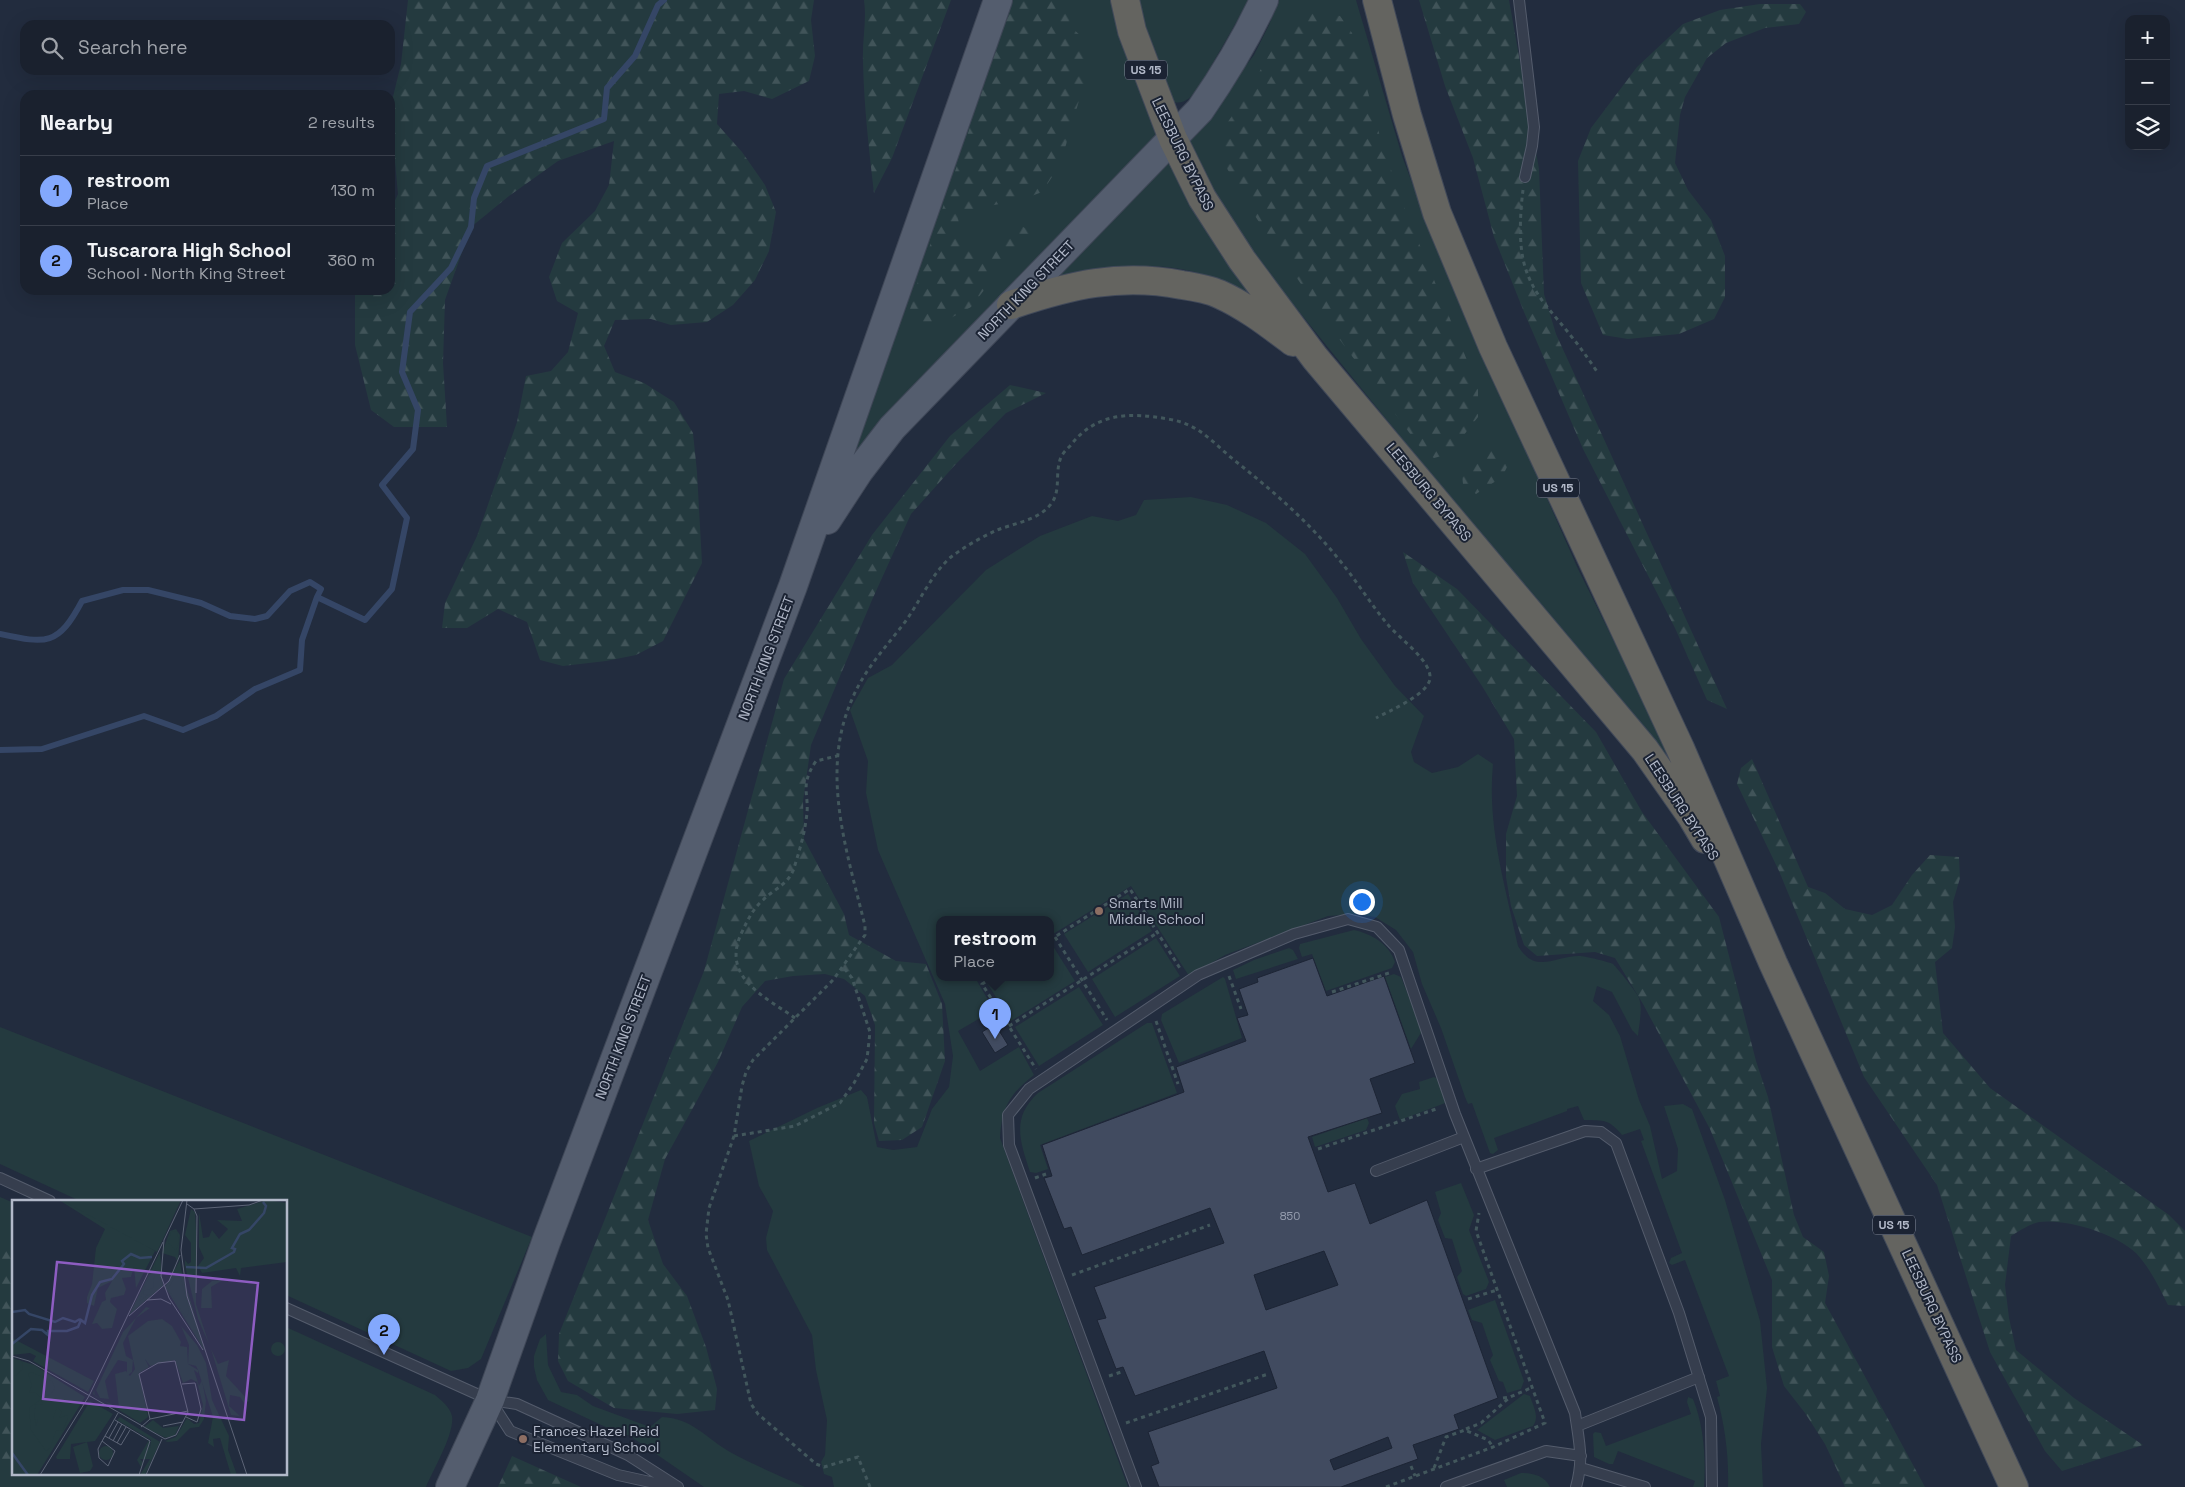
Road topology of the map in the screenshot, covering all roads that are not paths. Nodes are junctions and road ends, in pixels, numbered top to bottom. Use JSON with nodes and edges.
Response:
{"nodes":[{"id":1,"x":998,"y":0,"type":"edge"},
{"id":2,"x":1125,"y":0,"type":"edge"},
{"id":3,"x":1264,"y":0,"type":"edge"},
{"id":4,"x":1377,"y":0,"type":"edge"},
{"id":5,"x":1519,"y":0,"type":"edge"},
{"id":6,"x":1173,"y":139,"type":"junction"},
{"id":7,"x":1525,"y":177,"type":"road end"},
{"id":8,"x":1011,"y":306,"type":"junction"},
{"id":9,"x":1315,"y":358,"type":"junction"},
{"id":10,"x":793,"y":586,"type":"junction"},
{"id":11,"x":1773,"y":963,"type":"junction"},
{"id":12,"x":1464,"y":1137,"type":"junction"},
{"id":13,"x":1476,"y":1169,"type":"junction"},
{"id":14,"x":1376,"y":1171,"type":"dead end"},
{"id":15,"x":0,"y":1178,"type":"edge"},
{"id":16,"x":48,"y":1200,"type":"edge"},
{"id":17,"x":288,"y":1309,"type":"edge"},
{"id":18,"x":1698,"y":1376,"type":"junction"},
{"id":19,"x":490,"y":1400,"type":"junction"},
{"id":20,"x":1577,"y":1426,"type":"junction"},
{"id":21,"x":1581,"y":1456,"type":"junction"},
{"id":22,"x":1581,"y":1468,"type":"junction"},
{"id":23,"x":450,"y":1487,"type":"edge"},
{"id":24,"x":673,"y":1487,"type":"edge"},
{"id":25,"x":678,"y":1487,"type":"edge"},
{"id":26,"x":1136,"y":1487,"type":"edge"},
{"id":27,"x":1446,"y":1487,"type":"edge"},
{"id":28,"x":1576,"y":1487,"type":"edge"},
{"id":29,"x":1645,"y":1487,"type":"edge"},
{"id":30,"x":1712,"y":1487,"type":"edge"},
{"id":31,"x":2014,"y":1487,"type":"edge"}],
"edges":[{"from":1,"to":10,"type":"main road","name":"NORTH KING STREET"},
{"from":2,"to":6,"type":"highway","name":"LEESBURG BYPASS","number":"US 15"},
{"from":3,"to":6,"type":"main road","name":"NORTH KING STREET"},
{"from":4,"to":11,"type":"highway","name":"LEESBURG BYPASS","number":"US 15"},
{"from":5,"to":7,"type":"lane"},
{"from":6,"to":8,"type":"main road","name":"NORTH KING STREET"},
{"from":6,"to":9,"type":"highway","name":"LEESBURG BYPASS","number":"US 15"},
{"from":8,"to":9,"type":"highway"},
{"from":8,"to":10,"type":"main road","name":"NORTH KING STREET"},
{"from":9,"to":11,"type":"highway","name":"LEESBURG BYPASS","number":"US 15"},
{"from":10,"to":19,"type":"main road","name":"NORTH KING STREET"},
{"from":11,"to":31,"type":"highway","name":"LEESBURG BYPASS","number":"US 15"},
{"from":12,"to":13,"type":"lane"},
{"from":12,"to":14,"type":"lane"},
{"from":12,"to":26,"type":"lane"},
{"from":13,"to":18,"type":"lane"},
{"from":13,"to":20,"type":"lane"},
{"from":15,"to":16,"type":"lane"},
{"from":17,"to":19,"type":"lane"},
{"from":18,"to":20,"type":"lane"},
{"from":18,"to":30,"type":"lane"},
{"from":19,"to":23,"type":"main road","name":"NORTH KING STREET"},
{"from":19,"to":24,"type":"lane"},
{"from":19,"to":25,"type":"lane"},
{"from":20,"to":21,"type":"lane"},
{"from":21,"to":22,"type":"lane"},
{"from":21,"to":27,"type":"lane"},
{"from":22,"to":28,"type":"lane"},
{"from":22,"to":29,"type":"lane"}]}
